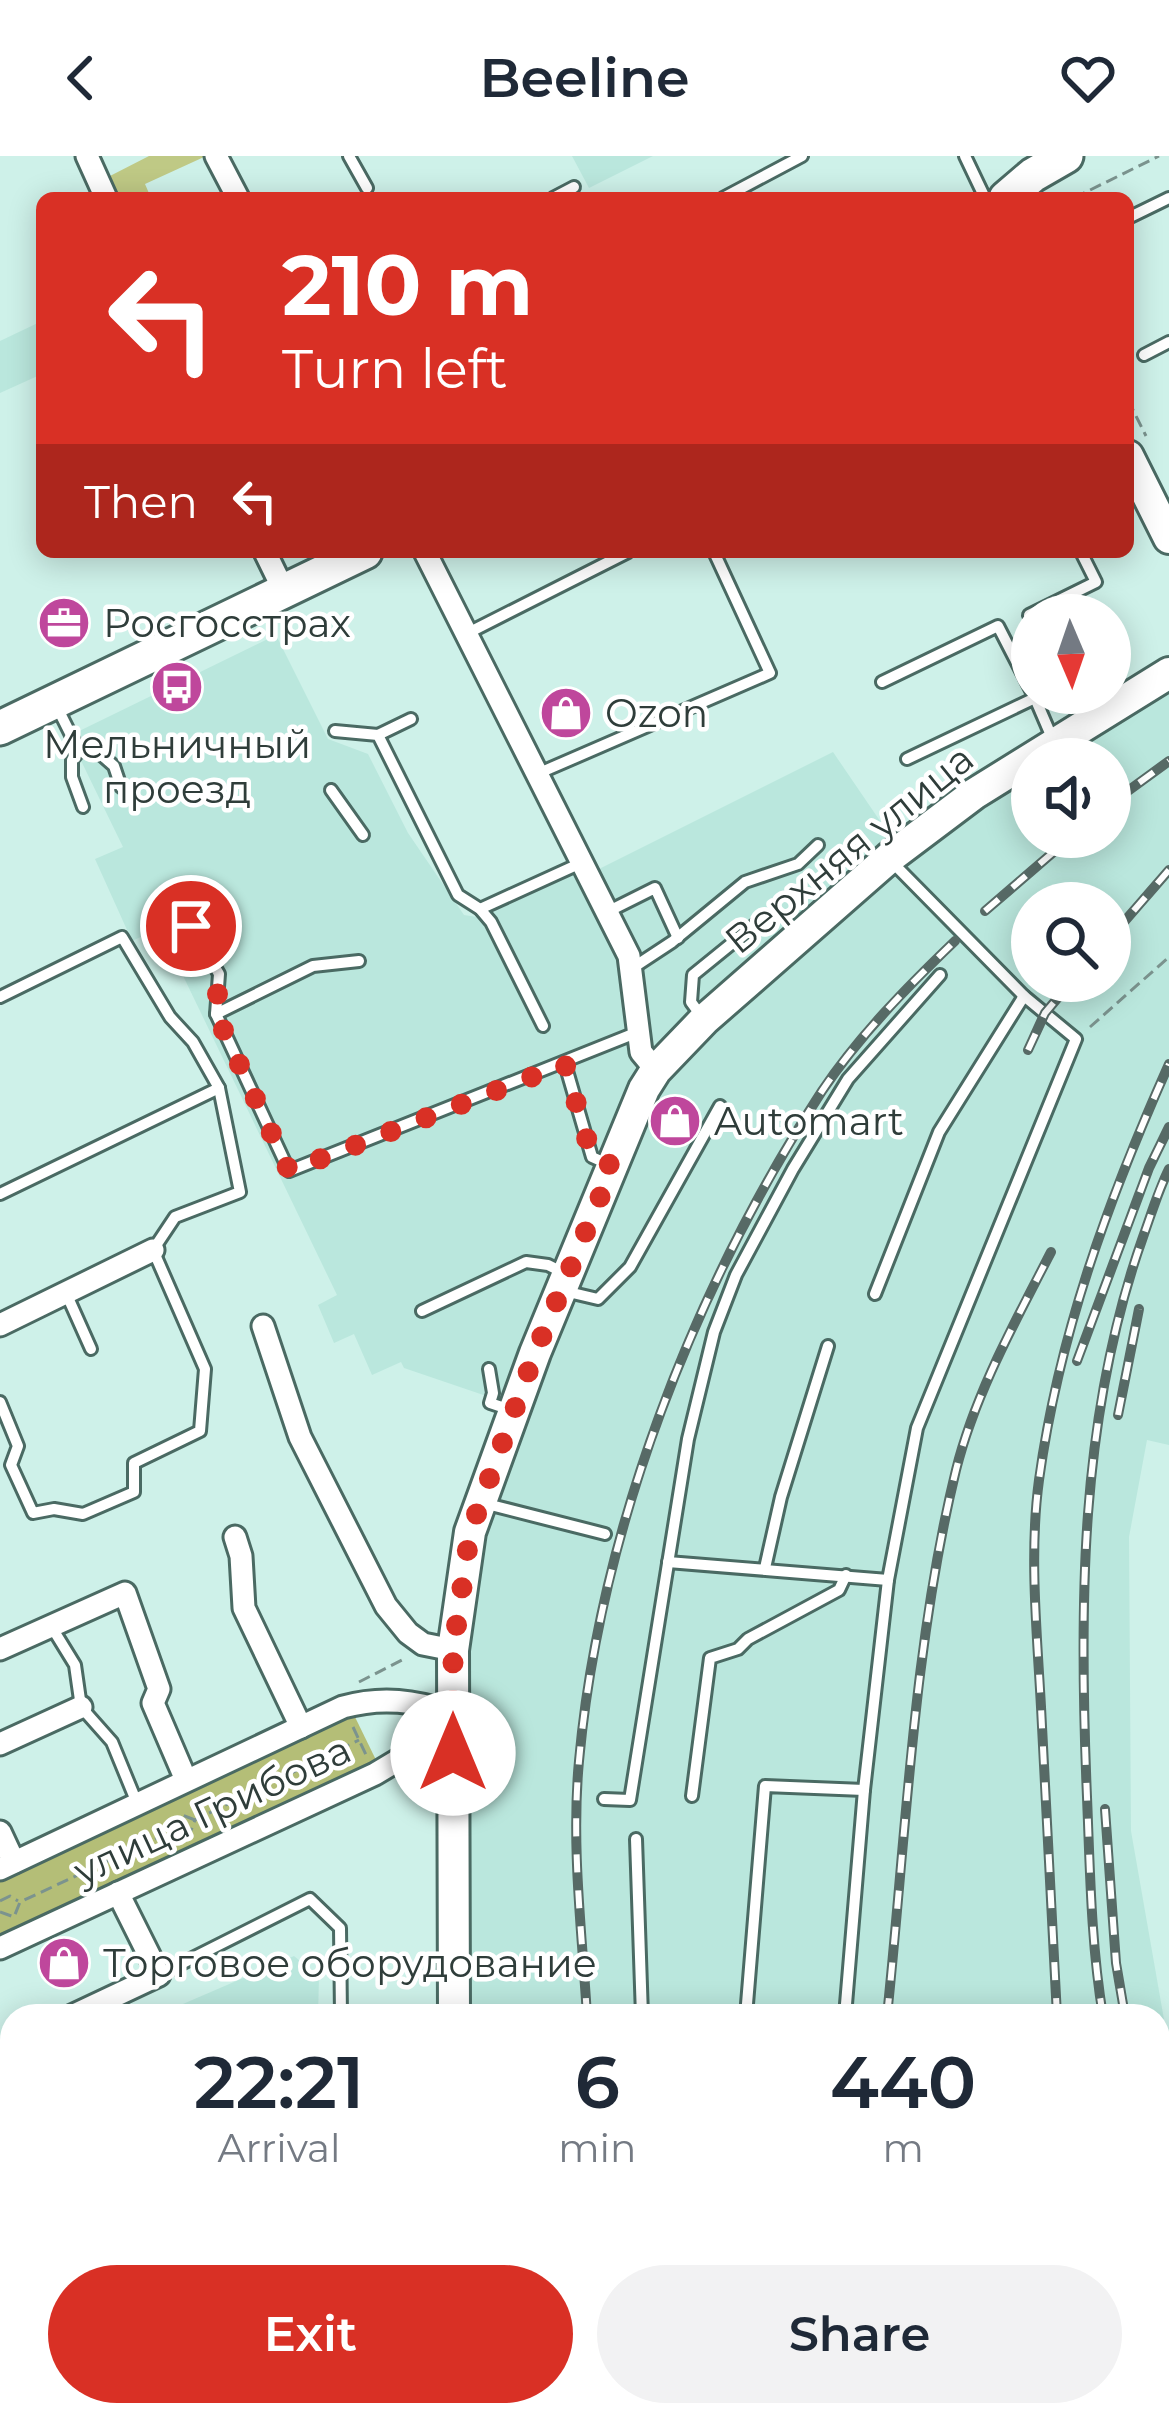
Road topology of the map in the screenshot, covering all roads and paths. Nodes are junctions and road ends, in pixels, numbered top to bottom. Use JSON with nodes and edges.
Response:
{"nodes":[{"id":1,"x":88,"y":156,"type":"edge"},
{"id":2,"x":216,"y":156,"type":"edge"},
{"id":3,"x":350,"y":156,"type":"edge"},
{"id":4,"x":802,"y":156,"type":"edge"},
{"id":5,"x":964,"y":156,"type":"edge"},
{"id":6,"x":1066,"y":156,"type":"edge"},
{"id":7,"x":1159,"y":156,"type":"edge"},
{"id":8,"x":574,"y":187,"type":"dead end"},
{"id":9,"x":367,"y":188,"type":"dead end"},
{"id":10,"x":103,"y":192,"type":"edge"},
{"id":11,"x":235,"y":192,"type":"edge"},
{"id":12,"x":564,"y":192,"type":"edge"},
{"id":13,"x":733,"y":192,"type":"edge"},
{"id":14,"x":982,"y":192,"type":"edge"},
{"id":15,"x":1013,"y":192,"type":"edge"},
{"id":16,"x":1086,"y":192,"type":"edge"},
{"id":17,"x":1169,"y":198,"type":"edge"},
{"id":18,"x":1134,"y":215,"type":"edge"},
{"id":19,"x":1169,"y":342,"type":"edge"},
{"id":20,"x":1144,"y":355,"type":"dead end"},
{"id":21,"x":1134,"y":468,"type":"edge"},
{"id":22,"x":1169,"y":538,"type":"edge"},
{"id":23,"x":268,"y":558,"type":"edge"},
{"id":24,"x":353,"y":558,"type":"edge"},
{"id":25,"x":428,"y":558,"type":"edge"},
{"id":26,"x":616,"y":558,"type":"edge"},
{"id":27,"x":717,"y":558,"type":"edge"},
{"id":28,"x":1084,"y":558,"type":"edge"},
{"id":29,"x":284,"y":591,"type":"junction"},
{"id":30,"x":1072,"y":594,"type":"edge"},
{"id":31,"x":466,"y":634,"type":"junction"},
{"id":32,"x":1011,"y":651,"type":"edge"},
{"id":33,"x":1169,"y":673,"type":"edge"},
{"id":34,"x":882,"y":682,"type":"dead end"},
{"id":35,"x":54,"y":702,"type":"junction"},
{"id":36,"x":1011,"y":705,"type":"edge"},
{"id":37,"x":411,"y":719,"type":"dead end"},
{"id":38,"x":0,"y":728,"type":"edge"},
{"id":39,"x":334,"y":730,"type":"dead end"},
{"id":40,"x":378,"y":735,"type":"junction"},
{"id":41,"x":1062,"y":738,"type":"edge"},
{"id":42,"x":80,"y":752,"type":"junction"},
{"id":43,"x":907,"y":759,"type":"dead end"},
{"id":44,"x":1011,"y":770,"type":"edge"},
{"id":45,"x":537,"y":774,"type":"junction"},
{"id":46,"x":121,"y":787,"type":"dead end"},
{"id":47,"x":331,"y":790,"type":"dead end"},
{"id":48,"x":83,"y":807,"type":"dead end"},
{"id":49,"x":363,"y":835,"type":"dead end"},
{"id":50,"x":818,"y":844,"type":"dead end"},
{"id":51,"x":889,"y":858,"type":"junction"},
{"id":52,"x":581,"y":862,"type":"junction"},
{"id":53,"x":480,"y":910,"type":"junction"},
{"id":54,"x":607,"y":912,"type":"junction"},
{"id":55,"x":762,"y":919,"type":"dead end"},
{"id":56,"x":191,"y":926,"type":"dead end"},
{"id":57,"x":677,"y":938,"type":"junction"},
{"id":58,"x":1169,"y":957,"type":"edge"},
{"id":59,"x":358,"y":961,"type":"dead end"},
{"id":60,"x":631,"y":969,"type":"junction"},
{"id":61,"x":940,"y":975,"type":"dead end"},
{"id":62,"x":1011,"y":983,"type":"edge"},
{"id":63,"x":0,"y":997,"type":"edge"},
{"id":64,"x":1020,"y":1002,"type":"edge"},
{"id":65,"x":1031,"y":1002,"type":"edge"},
{"id":66,"x":216,"y":1014,"type":"junction"},
{"id":67,"x":704,"y":1020,"type":"junction"},
{"id":68,"x":543,"y":1026,"type":"dead end"},
{"id":69,"x":638,"y":1032,"type":"junction"},
{"id":70,"x":1084,"y":1032,"type":"dead end"},
{"id":71,"x":565,"y":1064,"type":"junction"},
{"id":72,"x":656,"y":1070,"type":"junction"},
{"id":73,"x":219,"y":1088,"type":"junction"},
{"id":74,"x":720,"y":1106,"type":"dead end"},
{"id":75,"x":613,"y":1166,"type":"junction"},
{"id":76,"x":0,"y":1194,"type":"edge"},
{"id":77,"x":153,"y":1250,"type":"junction"},
{"id":78,"x":564,"y":1282,"type":"junction"},
{"id":79,"x":66,"y":1293,"type":"junction"},
{"id":80,"x":875,"y":1294,"type":"dead end"},
{"id":81,"x":422,"y":1311,"type":"dead end"},
{"id":82,"x":0,"y":1325,"type":"edge"},
{"id":83,"x":263,"y":1326,"type":"dead end"},
{"id":84,"x":828,"y":1346,"type":"dead end"},
{"id":85,"x":91,"y":1349,"type":"dead end"},
{"id":86,"x":489,"y":1369,"type":"dead end"},
{"id":87,"x":0,"y":1402,"type":"edge"},
{"id":88,"x":514,"y":1411,"type":"junction"},
{"id":89,"x":480,"y":1502,"type":"junction"},
{"id":90,"x":605,"y":1534,"type":"dead end"},
{"id":91,"x":235,"y":1537,"type":"dead end"},
{"id":92,"x":668,"y":1562,"type":"junction"},
{"id":93,"x":765,"y":1568,"type":"junction"},
{"id":94,"x":846,"y":1575,"type":"junction"},
{"id":95,"x":888,"y":1580,"type":"junction"},
{"id":96,"x":51,"y":1626,"type":"junction"},
{"id":97,"x":0,"y":1649,"type":"edge"},
{"id":98,"x":453,"y":1650,"type":"junction"},
{"id":99,"x":81,"y":1707,"type":"junction"},
{"id":100,"x":343,"y":1707,"type":"junction"},
{"id":101,"x":453,"y":1713,"type":"junction"},
{"id":102,"x":301,"y":1726,"type":"junction"},
{"id":103,"x":359,"y":1741,"type":"junction"},
{"id":104,"x":0,"y":1744,"type":"edge"},
{"id":105,"x":375,"y":1774,"type":"junction"},
{"id":106,"x":186,"y":1780,"type":"junction"},
{"id":107,"x":864,"y":1790,"type":"junction"},
{"id":108,"x":692,"y":1796,"type":"dead end"},
{"id":109,"x":604,"y":1799,"type":"dead end"},
{"id":110,"x":137,"y":1804,"type":"junction"},
{"id":111,"x":195,"y":1820,"type":"junction"},
{"id":112,"x":177,"y":1829,"type":"junction"},
{"id":113,"x":0,"y":1832,"type":"edge"},
{"id":114,"x":636,"y":1839,"type":"dead end"},
{"id":115,"x":7,"y":1865,"type":"edge"},
{"id":116,"x":118,"y":1893,"type":"junction"},
{"id":117,"x":0,"y":1901,"type":"edge"},
{"id":118,"x":20,"y":1902,"type":"junction"},
{"id":119,"x":0,"y":1912,"type":"edge"},
{"id":120,"x":0,"y":1948,"type":"edge"},
{"id":121,"x":158,"y":1975,"type":"junction"},
{"id":122,"x":97,"y":2004,"type":"edge"},
{"id":123,"x":341,"y":2004,"type":"edge"},
{"id":124,"x":454,"y":2004,"type":"edge"},
{"id":125,"x":642,"y":2004,"type":"edge"},
{"id":126,"x":747,"y":2004,"type":"edge"},
{"id":127,"x":846,"y":2004,"type":"edge"}],
"edges":[{"from":1,"to":10,"type":"street"},
{"from":2,"to":11,"type":"street"},
{"from":3,"to":9,"type":"lane"},
{"from":4,"to":13,"type":"lane"},
{"from":5,"to":14,"type":"lane"},
{"from":6,"to":15,"type":"main road"},
{"from":7,"to":16,"type":"path"},
{"from":8,"to":12,"type":"lane"},
{"from":17,"to":18,"type":"lane"},
{"from":19,"to":20,"type":"lane"},
{"from":21,"to":22,"type":"main road"},
{"from":23,"to":29,"type":"street"},
{"from":24,"to":29,"type":"main road"},
{"from":25,"to":31,"type":"street"},
{"from":26,"to":31,"type":"lane"},
{"from":27,"to":45,"type":"lane"},
{"from":28,"to":30,"type":"lane"},
{"from":29,"to":35,"type":"main road"},
{"from":31,"to":45,"type":"street"},
{"from":32,"to":34,"type":"lane"},
{"from":33,"to":41,"type":"main road","name":"Верхняя улица"},
{"from":35,"to":38,"type":"main road"},
{"from":35,"to":42,"type":"lane"},
{"from":36,"to":43,"type":"lane"},
{"from":37,"to":40,"type":"lane"},
{"from":39,"to":40,"type":"lane"},
{"from":40,"to":53,"type":"lane"},
{"from":42,"to":46,"type":"lane"},
{"from":42,"to":48,"type":"lane"},
{"from":44,"to":51,"type":"main road","name":"Верхняя улица"},
{"from":45,"to":52,"type":"street"},
{"from":47,"to":49,"type":"lane"},
{"from":50,"to":57,"type":"lane"},
{"from":51,"to":62,"type":"lane"},
{"from":51,"to":67,"type":"main road","name":"Верхняя улица"},
{"from":52,"to":53,"type":"lane"},
{"from":52,"to":54,"type":"street"},
{"from":53,"to":68,"type":"lane"},
{"from":54,"to":57,"type":"lane"},
{"from":54,"to":60,"type":"street"},
{"from":55,"to":67,"type":"lane"},
{"from":56,"to":66,"type":"lane"},
{"from":57,"to":60,"type":"lane"},
{"from":58,"to":70,"type":"path"},
{"from":59,"to":66,"type":"lane"},
{"from":60,"to":69,"type":"street"},
{"from":61,"to":92,"type":"lane"},
{"from":63,"to":73,"type":"lane"},
{"from":64,"to":80,"type":"lane"},
{"from":65,"to":95,"type":"lane"},
{"from":66,"to":71,"type":"lane"},
{"from":67,"to":72,"type":"main road","name":"Верхняя улица"},
{"from":69,"to":71,"type":"lane"},
{"from":69,"to":72,"type":"street"},
{"from":71,"to":75,"type":"lane"},
{"from":72,"to":75,"type":"main road","name":"Верхняя улица"},
{"from":73,"to":76,"type":"lane"},
{"from":73,"to":77,"type":"lane"},
{"from":74,"to":78,"type":"lane"},
{"from":75,"to":78,"type":"main road","name":"Верхняя улица"},
{"from":77,"to":79,"type":"street"},
{"from":77,"to":87,"type":"lane"},
{"from":78,"to":81,"type":"lane"},
{"from":78,"to":88,"type":"main road","name":"Верхняя улица"},
{"from":79,"to":82,"type":"street"},
{"from":79,"to":85,"type":"lane"},
{"from":83,"to":98,"type":"street"},
{"from":84,"to":93,"type":"lane"},
{"from":86,"to":88,"type":"lane"},
{"from":88,"to":89,"type":"main road","name":"Верхняя улица"},
{"from":89,"to":90,"type":"lane"},
{"from":89,"to":98,"type":"main road","name":"Верхняя улица"},
{"from":91,"to":102,"type":"street"},
{"from":92,"to":93,"type":"lane"},
{"from":92,"to":109,"type":"lane"},
{"from":93,"to":94,"type":"lane"},
{"from":94,"to":95,"type":"lane"},
{"from":94,"to":108,"type":"lane"},
{"from":95,"to":107,"type":"lane"},
{"from":96,"to":97,"type":"street"},
{"from":96,"to":99,"type":"lane"},
{"from":96,"to":106,"type":"street"},
{"from":98,"to":101,"type":"main road","name":"Верхняя улица"},
{"from":99,"to":104,"type":"street"},
{"from":99,"to":110,"type":"lane"},
{"from":100,"to":101,"type":"street","name":"улица Грибова"},
{"from":100,"to":102,"type":"street","name":"улица Грибова"},
{"from":100,"to":103,"type":"path"},
{"from":101,"to":105,"type":"street","name":"улица Грибова"},
{"from":101,"to":124,"type":"main road","name":"Верхняя улица"},
{"from":102,"to":106,"type":"street","name":"улица Грибова"},
{"from":103,"to":105,"type":"path"},
{"from":103,"to":111,"type":"path"},
{"from":105,"to":116,"type":"street","name":"улица Грибова"},
{"from":106,"to":110,"type":"street","name":"улица Грибова"},
{"from":107,"to":126,"type":"lane"},
{"from":107,"to":127,"type":"lane"},
{"from":110,"to":115,"type":"street","name":"улица Грибова"},
{"from":111,"to":112,"type":"path"},
{"from":111,"to":112,"type":"path"},
{"from":112,"to":118,"type":"path"},
{"from":113,"to":115,"type":"street"},
{"from":114,"to":125,"type":"lane"},
{"from":116,"to":120,"type":"street","name":"улица Грибова"},
{"from":116,"to":121,"type":"street"},
{"from":117,"to":118,"type":"path"},
{"from":118,"to":119,"type":"path"},
{"from":121,"to":122,"type":"street"},
{"from":121,"to":123,"type":"lane"}]}
